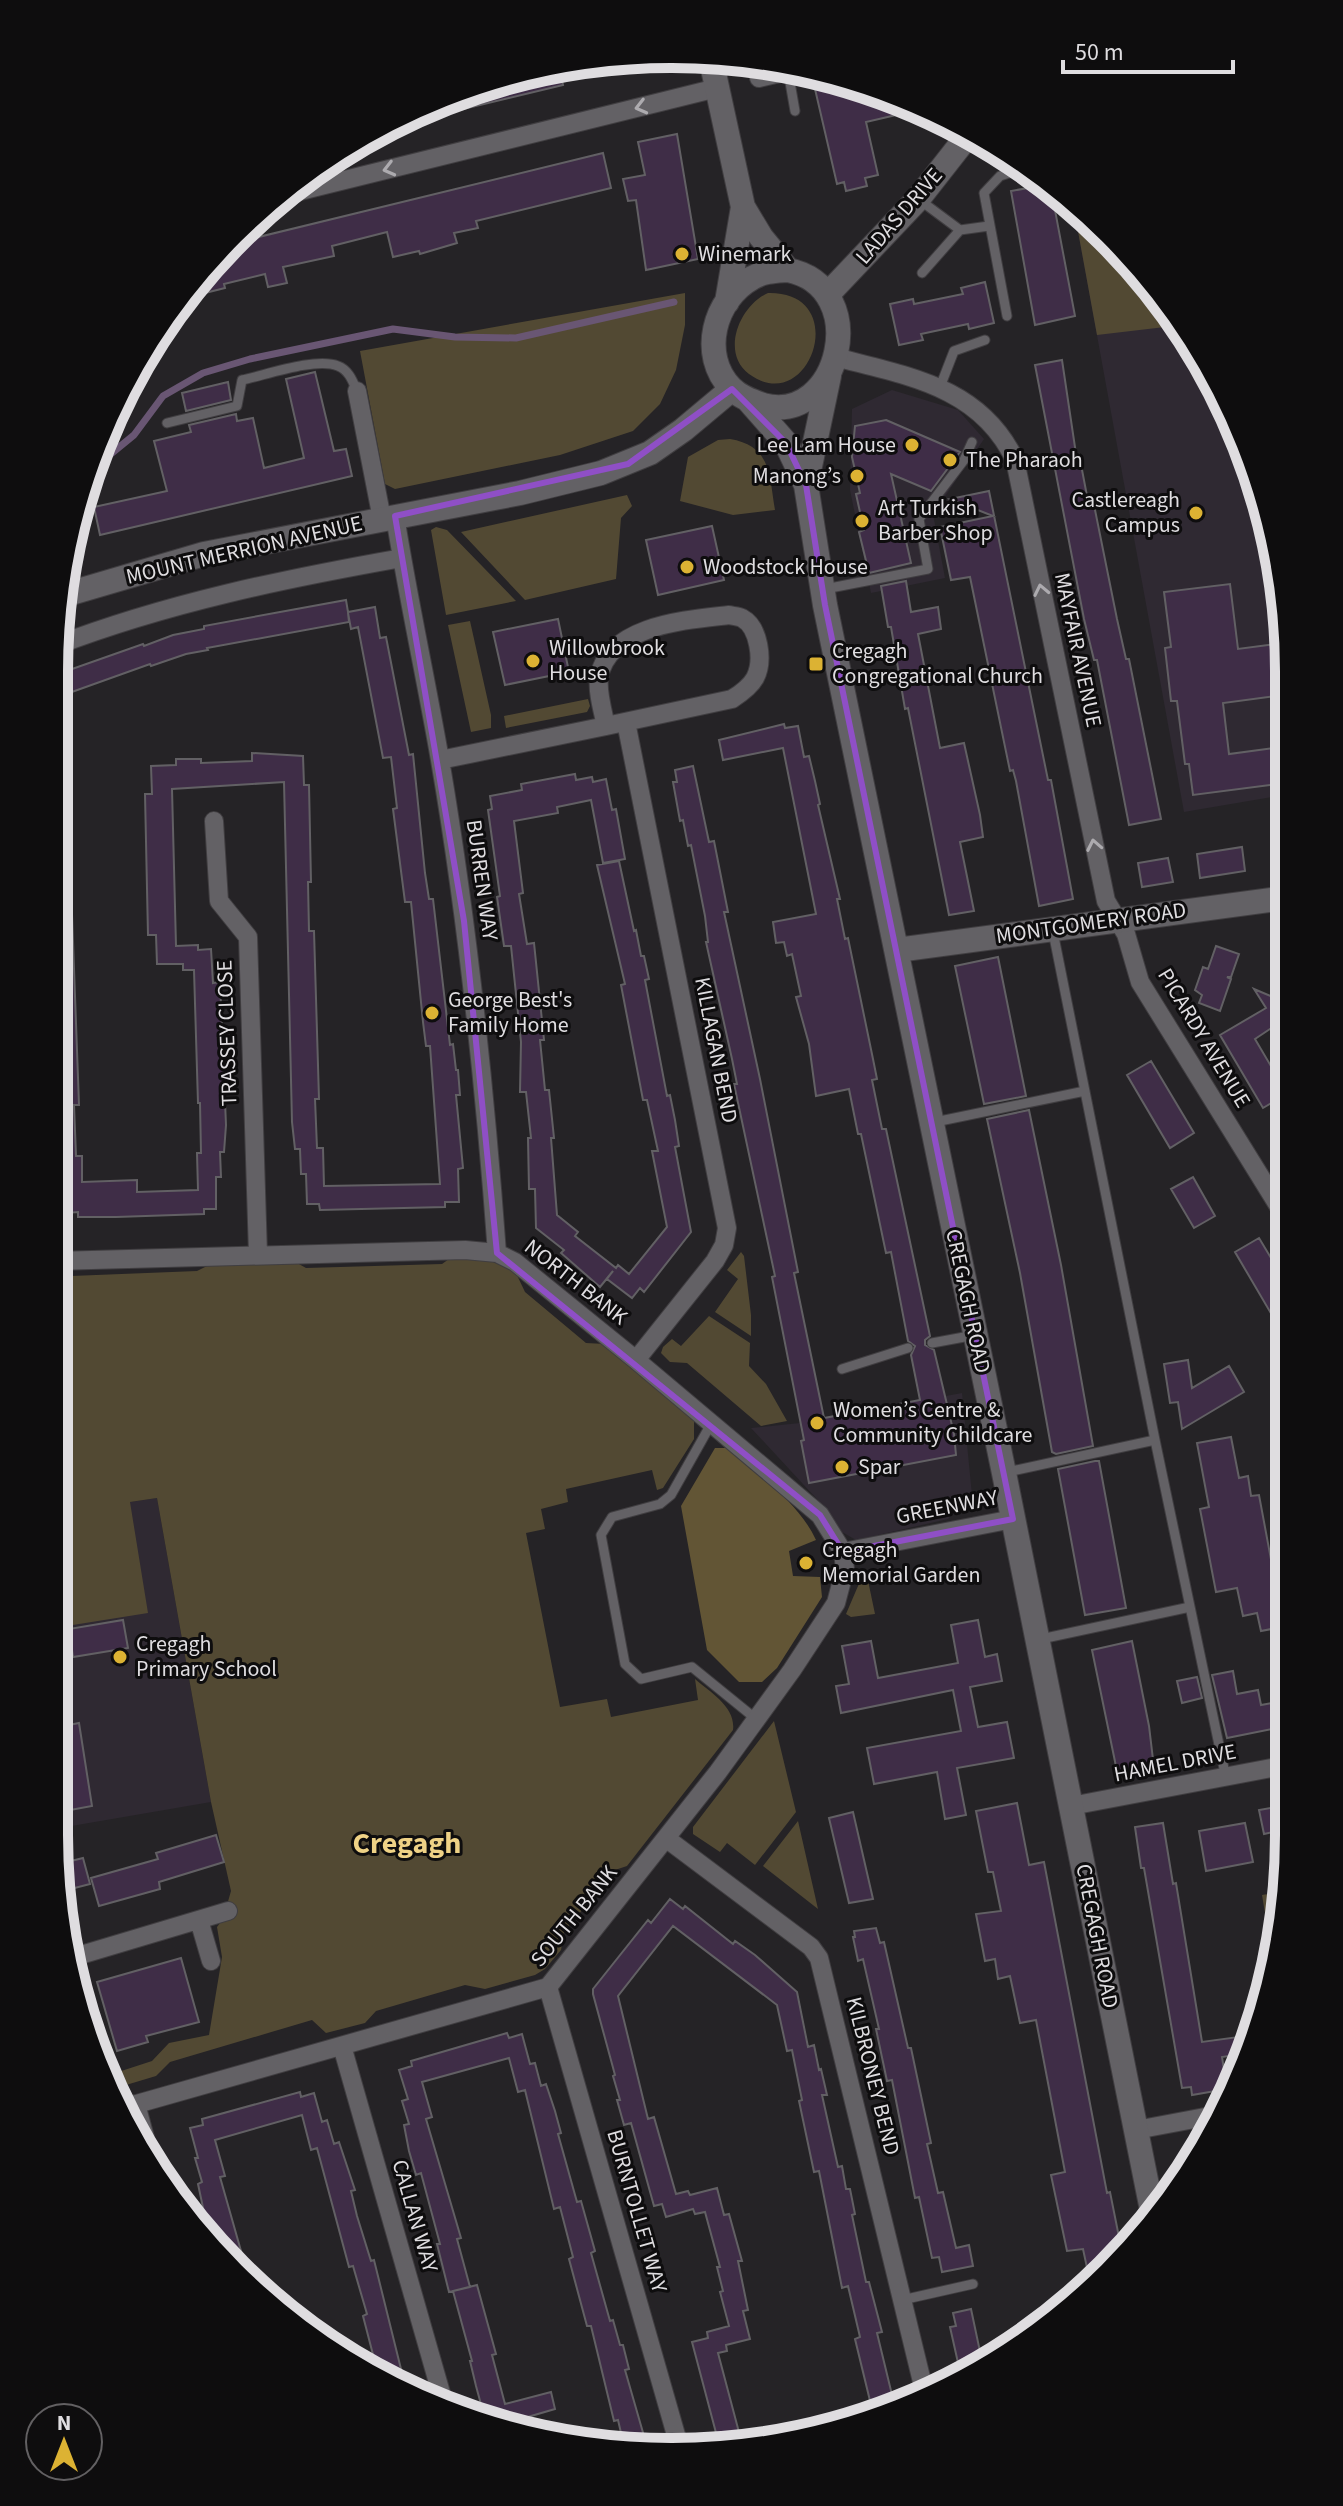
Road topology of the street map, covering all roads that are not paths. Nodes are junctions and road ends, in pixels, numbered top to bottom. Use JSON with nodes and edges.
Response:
{"nodes":[{"id":1,"x":713,"y":69,"type":"edge"},
{"id":2,"x":767,"y":76,"type":"edge"},
{"id":3,"x":759,"y":78,"type":"dead end"},
{"id":4,"x":794,"y":81,"type":"edge"},
{"id":5,"x":717,"y":88,"type":"junction"},
{"id":6,"x":795,"y":111,"type":"dead end"},
{"id":7,"x":962,"y":143,"type":"edge"},
{"id":8,"x":1011,"y":173,"type":"edge"},
{"id":9,"x":310,"y":189,"type":"edge"},
{"id":10,"x":918,"y":199,"type":"junction"},
{"id":11,"x":743,"y":207,"type":"junction"},
{"id":12,"x":989,"y":226,"type":"junction"},
{"id":13,"x":960,"y":230,"type":"junction"},
{"id":14,"x":788,"y":270,"type":"junction"},
{"id":15,"x":922,"y":273,"type":"dead end"},
{"id":16,"x":827,"y":295,"type":"junction"},
{"id":17,"x":727,"y":302,"type":"junction"},
{"id":18,"x":1007,"y":316,"type":"dead end"},
{"id":19,"x":985,"y":340,"type":"dead end"},
{"id":20,"x":832,"y":365,"type":"junction"},
{"id":21,"x":940,"y":387,"type":"junction"},
{"id":22,"x":357,"y":391,"type":"joint"},
{"id":23,"x":741,"y":395,"type":"junction"},
{"id":24,"x":167,"y":423,"type":"dead end"},
{"id":25,"x":972,"y":442,"type":"dead end"},
{"id":26,"x":806,"y":485,"type":"junction"},
{"id":27,"x":389,"y":518,"type":"junction"},
{"id":28,"x":402,"y":558,"type":"junction"},
{"id":29,"x":822,"y":590,"type":"junction"},
{"id":30,"x":73,"y":592,"type":"edge"},
{"id":31,"x":69,"y":641,"type":"edge"},
{"id":32,"x":626,"y":722,"type":"junction"},
{"id":33,"x":606,"y":726,"type":"junction"},
{"id":34,"x":440,"y":760,"type":"junction"},
{"id":35,"x":214,"y":821,"type":"dead end"},
{"id":36,"x":1275,"y":899,"type":"edge"},
{"id":37,"x":1115,"y":920,"type":"junction"},
{"id":38,"x":1053,"y":929,"type":"junction"},
{"id":39,"x":897,"y":950,"type":"junction"},
{"id":40,"x":1085,"y":1091,"type":"junction"},
{"id":41,"x":931,"y":1123,"type":"junction"},
{"id":42,"x":1275,"y":1200,"type":"edge"},
{"id":43,"x":497,"y":1253,"type":"junction"},
{"id":44,"x":258,"y":1254,"type":"junction"},
{"id":45,"x":68,"y":1261,"type":"edge"},
{"id":46,"x":975,"y":1335,"type":"junction"},
{"id":47,"x":932,"y":1343,"type":"dead end"},
{"id":48,"x":908,"y":1348,"type":"dead end"},
{"id":49,"x":636,"y":1360,"type":"junction"},
{"id":50,"x":842,"y":1369,"type":"dead end"},
{"id":51,"x":711,"y":1424,"type":"junction"},
{"id":52,"x":1155,"y":1440,"type":"junction"},
{"id":53,"x":1004,"y":1473,"type":"junction"},
{"id":54,"x":1013,"y":1519,"type":"junction"},
{"id":55,"x":843,"y":1552,"type":"junction"},
{"id":56,"x":1190,"y":1607,"type":"junction"},
{"id":57,"x":1037,"y":1640,"type":"junction"},
{"id":58,"x":756,"y":1719,"type":"junction"},
{"id":59,"x":1275,"y":1768,"type":"edge"},
{"id":60,"x":1226,"y":1778,"type":"junction"},
{"id":61,"x":1071,"y":1806,"type":"junction"},
{"id":62,"x":667,"y":1839,"type":"junction"},
{"id":63,"x":228,"y":1911,"type":"dead end"},
{"id":64,"x":199,"y":1920,"type":"junction"},
{"id":65,"x":81,"y":1955,"type":"edge"},
{"id":66,"x":211,"y":1961,"type":"dead end"},
{"id":67,"x":548,"y":1987,"type":"junction"},
{"id":68,"x":342,"y":2046,"type":"junction"},
{"id":69,"x":132,"y":2106,"type":"edge"},
{"id":70,"x":1204,"y":2117,"type":"edge"},
{"id":71,"x":1136,"y":2130,"type":"junction"},
{"id":72,"x":1150,"y":2202,"type":"edge"},
{"id":73,"x":973,"y":2284,"type":"dead end"},
{"id":74,"x":902,"y":2300,"type":"junction"},
{"id":75,"x":922,"y":2383,"type":"edge"},
{"id":76,"x":441,"y":2392,"type":"edge"},
{"id":77,"x":677,"y":2438,"type":"edge"}],
"edges":[{"from":1,"to":5,"type":"street"},
{"from":2,"to":3,"type":"street"},
{"from":4,"to":6,"type":"lane"},
{"from":5,"to":9,"type":"street","one_way":true},
{"from":5,"to":11,"type":"street"},
{"from":7,"to":10,"type":"street","name":"LADAS DRIVE"},
{"from":8,"to":12,"type":"lane"},
{"from":10,"to":13,"type":"lane"},
{"from":10,"to":16,"type":"street","name":"LADAS DRIVE"},
{"from":11,"to":14,"type":"street"},
{"from":11,"to":17,"type":"street"},
{"from":12,"to":13,"type":"lane"},
{"from":12,"to":18,"type":"lane"},
{"from":13,"to":15,"type":"lane"},
{"from":14,"to":16,"type":"street"},
{"from":14,"to":17,"type":"street"},
{"from":16,"to":20,"type":"street"},
{"from":17,"to":23,"type":"street"},
{"from":19,"to":21,"type":"lane"},
{"from":20,"to":21,"type":"street","name":"MAYFAIR AVENUE"},
{"from":20,"to":23,"type":"street"},
{"from":20,"to":26,"type":"street","name":"CREGAGH ROAD"},
{"from":37,"to":21,"type":"street","name":"MAYFAIR AVENUE","one_way":true},
{"from":22,"to":24,"type":"lane"},
{"from":22,"to":27,"type":"street","name":"MOUNT MERRION AVENUE"},
{"from":23,"to":26,"type":"street","name":"CREGAGH ROAD"},
{"from":23,"to":27,"type":"street","name":"MOUNT MERRION AVENUE"},
{"from":25,"to":29,"type":"lane"},
{"from":26,"to":29,"type":"street","name":"CREGAGH ROAD"},
{"from":27,"to":28,"type":"street","name":"BURREN WAY"},
{"from":27,"to":30,"type":"street","name":"MOUNT MERRION AVENUE"},
{"from":28,"to":31,"type":"street","name":"MOUNT MERRION AVENUE"},
{"from":28,"to":34,"type":"street","name":"BURREN WAY"},
{"from":29,"to":39,"type":"street","name":"CREGAGH ROAD"},
{"from":32,"to":33,"type":"street"},
{"from":32,"to":33,"type":"street"},
{"from":32,"to":49,"type":"street","name":"KILLAGAN BEND"},
{"from":33,"to":34,"type":"street"},
{"from":34,"to":43,"type":"street","name":"BURREN WAY"},
{"from":35,"to":44,"type":"street","name":"TRASSEY CLOSE"},
{"from":36,"to":37,"type":"street","name":"MONTGOMERY ROAD"},
{"from":37,"to":38,"type":"street","name":"MONTGOMERY ROAD"},
{"from":37,"to":42,"type":"street","name":"PICARDY AVENUE"},
{"from":38,"to":39,"type":"street","name":"MONTGOMERY ROAD"},
{"from":38,"to":40,"type":"lane"},
{"from":39,"to":41,"type":"street","name":"CREGAGH ROAD"},
{"from":40,"to":41,"type":"lane"},
{"from":40,"to":52,"type":"lane"},
{"from":41,"to":46,"type":"street","name":"CREGAGH ROAD"},
{"from":43,"to":44,"type":"street","name":"NORTH BANK"},
{"from":43,"to":49,"type":"street","name":"NORTH BANK"},
{"from":44,"to":45,"type":"street","name":"NORTH BANK"},
{"from":46,"to":47,"type":"lane"},
{"from":46,"to":53,"type":"street","name":"CREGAGH ROAD"},
{"from":48,"to":50,"type":"lane"},
{"from":49,"to":51,"type":"street","name":"NORTH BANK"},
{"from":51,"to":55,"type":"street","name":"NORTH BANK"},
{"from":51,"to":58,"type":"lane"},
{"from":52,"to":53,"type":"lane"},
{"from":52,"to":56,"type":"lane"},
{"from":53,"to":54,"type":"street","name":"CREGAGH ROAD"},
{"from":54,"to":55,"type":"street","name":"GREENWAY"},
{"from":54,"to":57,"type":"street","name":"CREGAGH ROAD"},
{"from":55,"to":58,"type":"street","name":"SOUTH BANK"},
{"from":56,"to":57,"type":"lane"},
{"from":56,"to":60,"type":"lane"},
{"from":57,"to":61,"type":"street","name":"CREGAGH ROAD"},
{"from":58,"to":62,"type":"street","name":"SOUTH BANK"},
{"from":59,"to":60,"type":"street","name":"HAMEL DRIVE"},
{"from":60,"to":61,"type":"street","name":"HAMEL DRIVE"},
{"from":61,"to":71,"type":"street","name":"CREGAGH ROAD"},
{"from":62,"to":67,"type":"street","name":"SOUTH BANK"},
{"from":62,"to":74,"type":"street","name":"KILBRONEY BEND"},
{"from":63,"to":64,"type":"street"},
{"from":64,"to":65,"type":"street"},
{"from":64,"to":66,"type":"street"},
{"from":67,"to":68,"type":"street","name":"SOUTH BANK"},
{"from":67,"to":77,"type":"street","name":"BURNTOLLET WAY"},
{"from":68,"to":69,"type":"street","name":"SOUTH BANK"},
{"from":68,"to":76,"type":"street","name":"CALLAN WAY"},
{"from":70,"to":71,"type":"street"},
{"from":71,"to":72,"type":"street","name":"CREGAGH ROAD"},
{"from":73,"to":74,"type":"lane"},
{"from":74,"to":75,"type":"street","name":"KILBRONEY BEND"}]}
